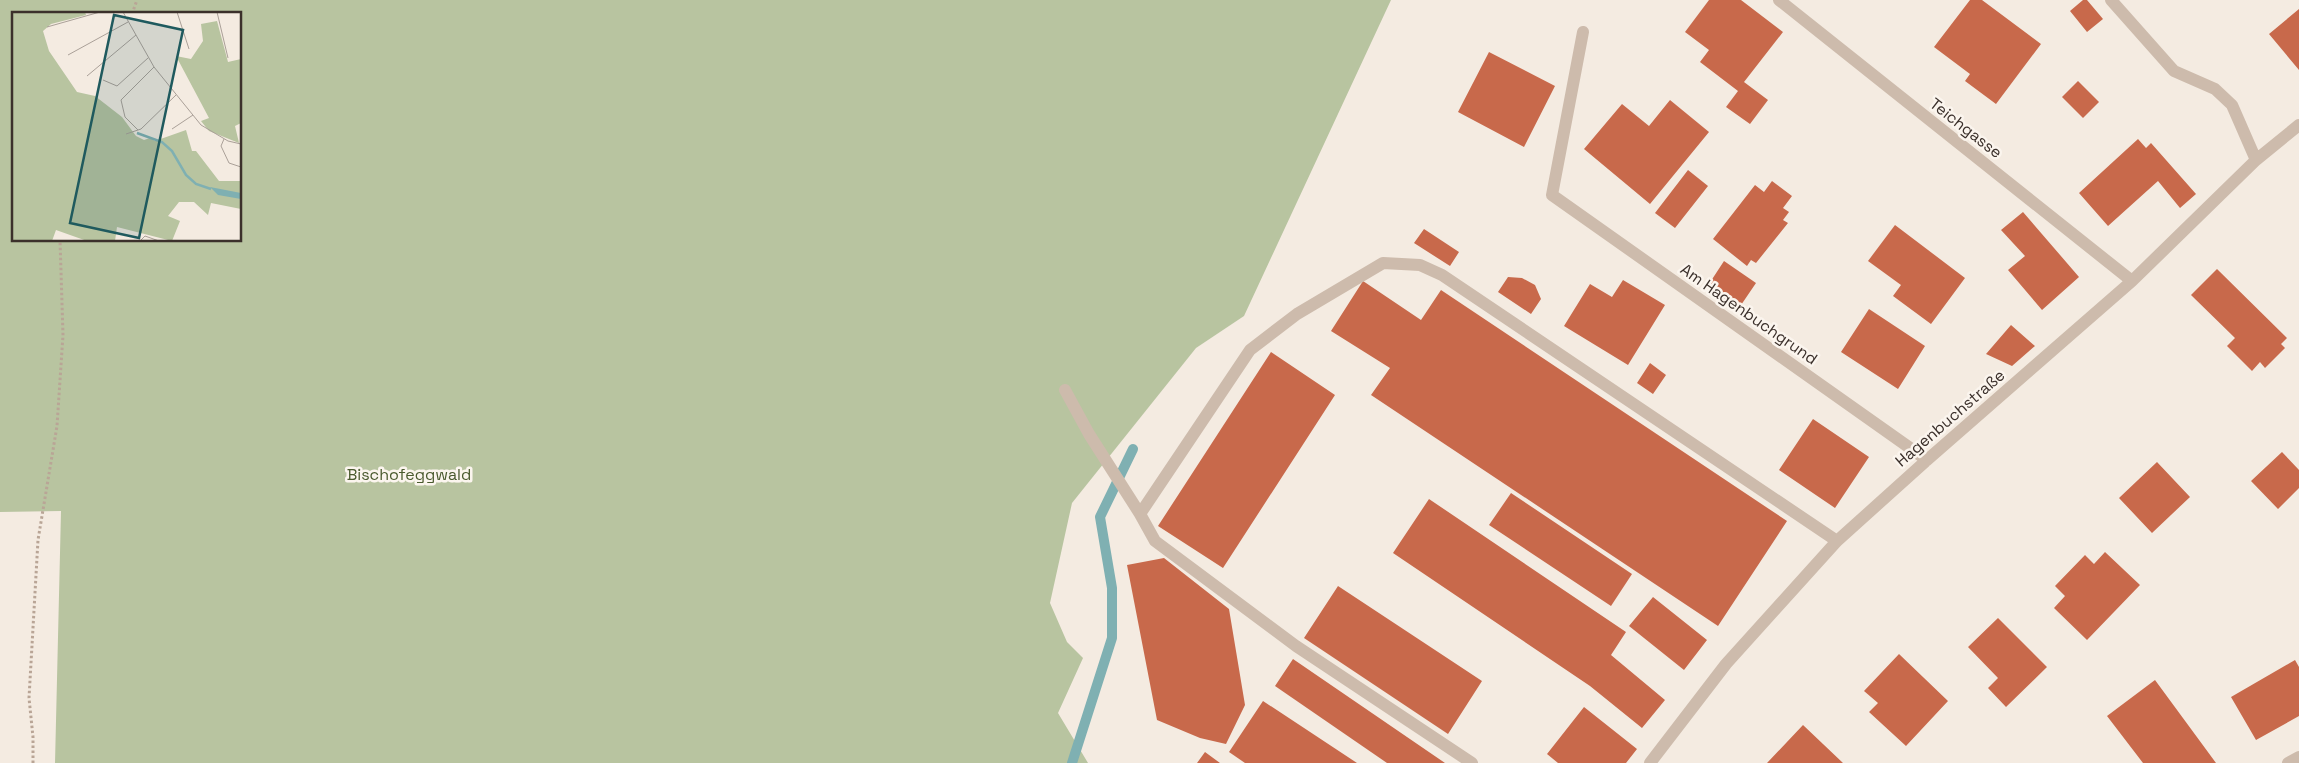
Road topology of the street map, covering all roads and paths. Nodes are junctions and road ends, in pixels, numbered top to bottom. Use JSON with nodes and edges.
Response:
{"nodes":[{"id":1,"x":137,"y":0,"type":"edge"},
{"id":2,"x":1779,"y":0,"type":"edge"},
{"id":3,"x":2111,"y":0,"type":"edge"},
{"id":4,"x":133,"y":12,"type":"edge"},
{"id":5,"x":1583,"y":32,"type":"dead end"},
{"id":6,"x":2299,"y":125,"type":"edge"},
{"id":7,"x":2256,"y":160,"type":"junction"},
{"id":8,"x":60,"y":241,"type":"edge"},
{"id":9,"x":2132,"y":280,"type":"junction"},
{"id":10,"x":1065,"y":390,"type":"dead end"},
{"id":11,"x":1927,"y":460,"type":"junction"},
{"id":12,"x":1140,"y":514,"type":"junction"},
{"id":13,"x":1837,"y":541,"type":"junction"},
{"id":14,"x":2299,"y":757,"type":"edge"},
{"id":15,"x":33,"y":763,"type":"edge"},
{"id":16,"x":1472,"y":763,"type":"edge"},
{"id":17,"x":1650,"y":763,"type":"edge"},
{"id":18,"x":2288,"y":763,"type":"edge"}],
"edges":[{"from":1,"to":4,"type":"path"},
{"from":2,"to":9,"type":"street","name":"Teichgasse"},
{"from":3,"to":7,"type":"street"},
{"from":5,"to":11,"type":"street","name":"Am Hagenbuchgrund"},
{"from":6,"to":7,"type":"street","name":"Hagenbuchstraße"},
{"from":7,"to":9,"type":"street","name":"Hagenbuchstraße"},
{"from":8,"to":15,"type":"path"},
{"from":9,"to":11,"type":"street","name":"Hagenbuchstraße"},
{"from":10,"to":12,"type":"street"},
{"from":11,"to":13,"type":"street","name":"Hagenbuchstraße"},
{"from":12,"to":13,"type":"street"},
{"from":12,"to":16,"type":"street"},
{"from":13,"to":17,"type":"street","name":"Hagenbuchstraße"},
{"from":14,"to":18,"type":"street"}]}
